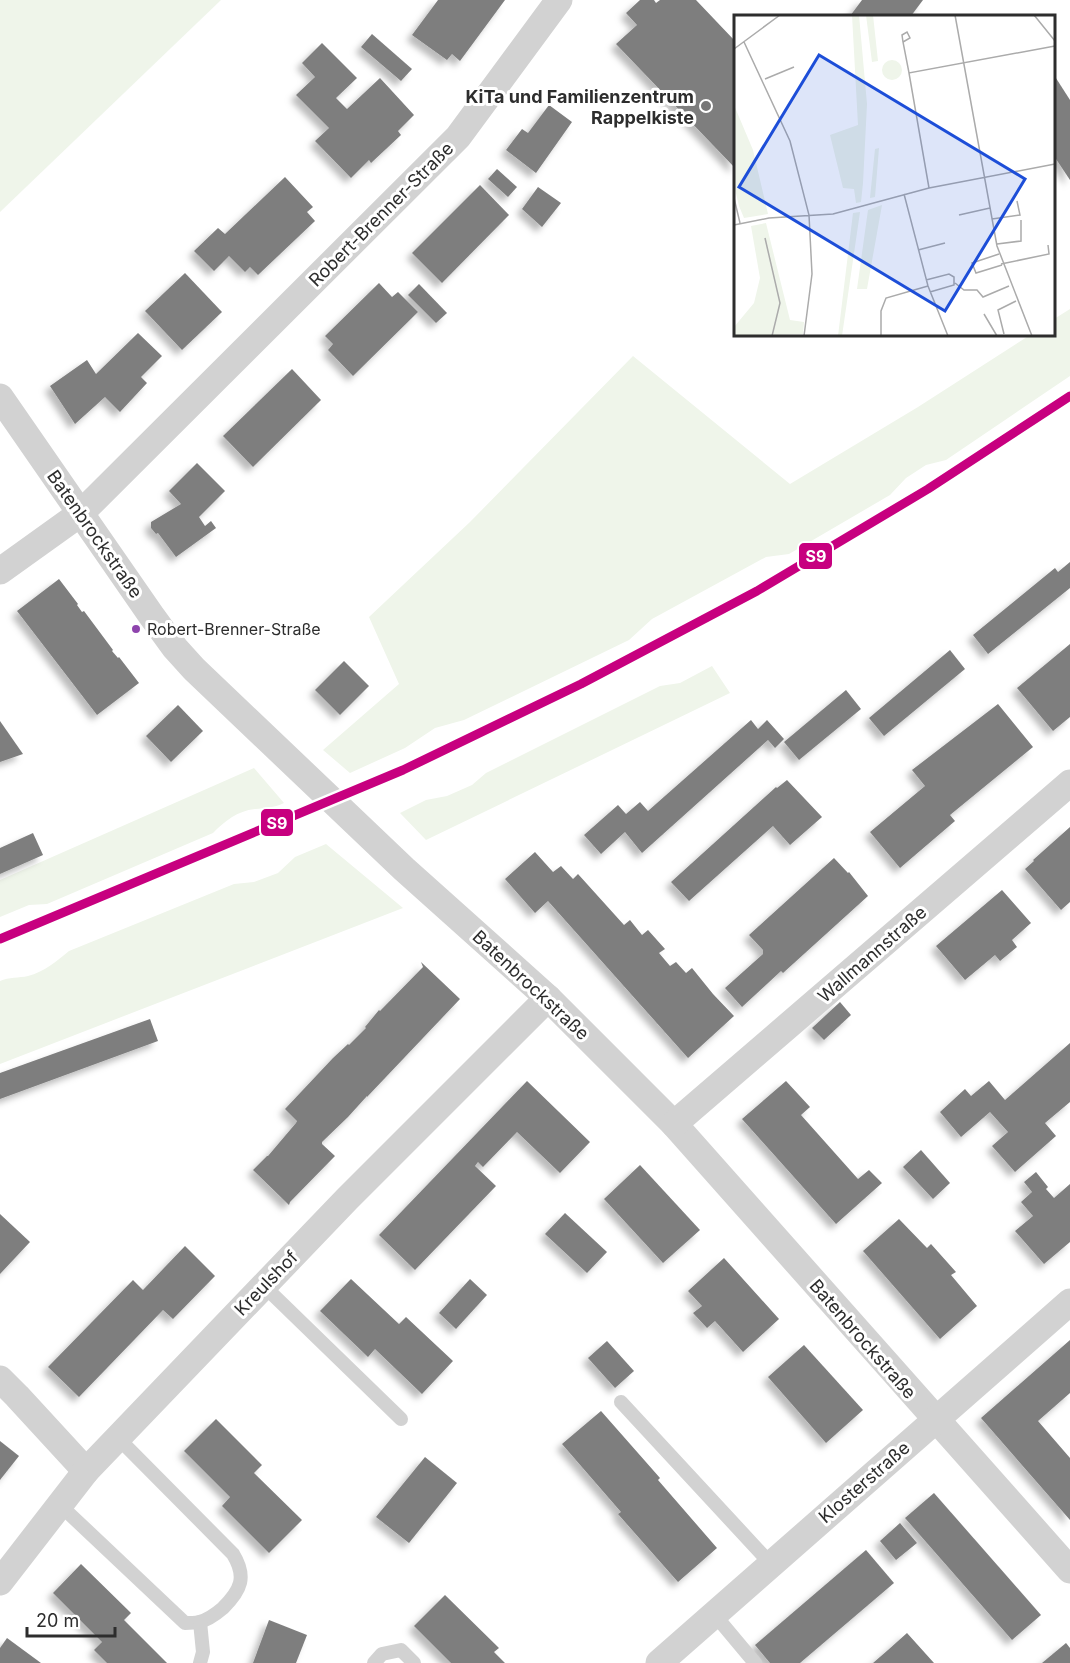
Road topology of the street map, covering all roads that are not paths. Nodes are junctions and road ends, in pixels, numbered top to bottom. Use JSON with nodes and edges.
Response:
{"nodes":[{"id":1,"x":559,"y":0,"type":"edge"},
{"id":2,"x":0,"y":397,"type":"edge"},
{"id":3,"x":81,"y":513,"type":"junction"},
{"id":4,"x":0,"y":571,"type":"edge"},
{"id":5,"x":1070,"y":783,"type":"edge"},
{"id":6,"x":548,"y":998,"type":"junction"},
{"id":7,"x":674,"y":1124,"type":"junction"},
{"id":8,"x":264,"y":1286,"type":"junction"},
{"id":9,"x":1070,"y":1302,"type":"edge"},
{"id":10,"x":0,"y":1379,"type":"edge"},
{"id":11,"x":621,"y":1402,"type":"dead end"},
{"id":12,"x":401,"y":1419,"type":"dead end"},
{"id":13,"x":935,"y":1419,"type":"junction"},
{"id":14,"x":118,"y":1438,"type":"junction"},
{"id":15,"x":86,"y":1471,"type":"junction"},
{"id":16,"x":60,"y":1505,"type":"junction"},
{"id":17,"x":771,"y":1564,"type":"junction"},
{"id":18,"x":1070,"y":1570,"type":"edge"},
{"id":19,"x":0,"y":1581,"type":"edge"},
{"id":20,"x":714,"y":1614,"type":"junction"},
{"id":21,"x":200,"y":1622,"type":"junction"},
{"id":22,"x":200,"y":1663,"type":"edge"},
{"id":23,"x":374,"y":1663,"type":"edge"},
{"id":24,"x":414,"y":1663,"type":"edge"},
{"id":25,"x":658,"y":1663,"type":"edge"},
{"id":26,"x":755,"y":1663,"type":"edge"}],
"edges":[{"from":1,"to":3,"type":"street","name":"Robert-Brenner-Straße"},
{"from":2,"to":3,"type":"street","name":"Batenbrockstraße"},
{"from":3,"to":4,"type":"street","name":"Robert-Brenner-Straße"},
{"from":3,"to":6,"type":"street","name":"Batenbrockstraße"},
{"from":5,"to":7,"type":"street","name":"Wallmannstraße"},
{"from":6,"to":7,"type":"street","name":"Batenbrockstraße"},
{"from":6,"to":8,"type":"street","name":"Kreulshof"},
{"from":7,"to":13,"type":"street","name":"Batenbrockstraße"},
{"from":8,"to":12,"type":"lane"},
{"from":8,"to":14,"type":"street","name":"Kreulshof"},
{"from":9,"to":13,"type":"street","name":"Klosterstraße"},
{"from":10,"to":15,"type":"street"},
{"from":11,"to":17,"type":"lane"},
{"from":13,"to":17,"type":"street","name":"Klosterstraße"},
{"from":13,"to":18,"type":"street","name":"Batenbrockstraße"},
{"from":14,"to":15,"type":"street","name":"Kreulshof"},
{"from":14,"to":21,"type":"lane"},
{"from":15,"to":16,"type":"street","name":"Kreulshof"},
{"from":16,"to":19,"type":"street","name":"Kreulshof"},
{"from":16,"to":21,"type":"lane"},
{"from":17,"to":20,"type":"street","name":"Klosterstraße"},
{"from":20,"to":25,"type":"street","name":"Klosterstraße"},
{"from":20,"to":26,"type":"lane"},
{"from":21,"to":22,"type":"lane"},
{"from":23,"to":24,"type":"lane"}]}
